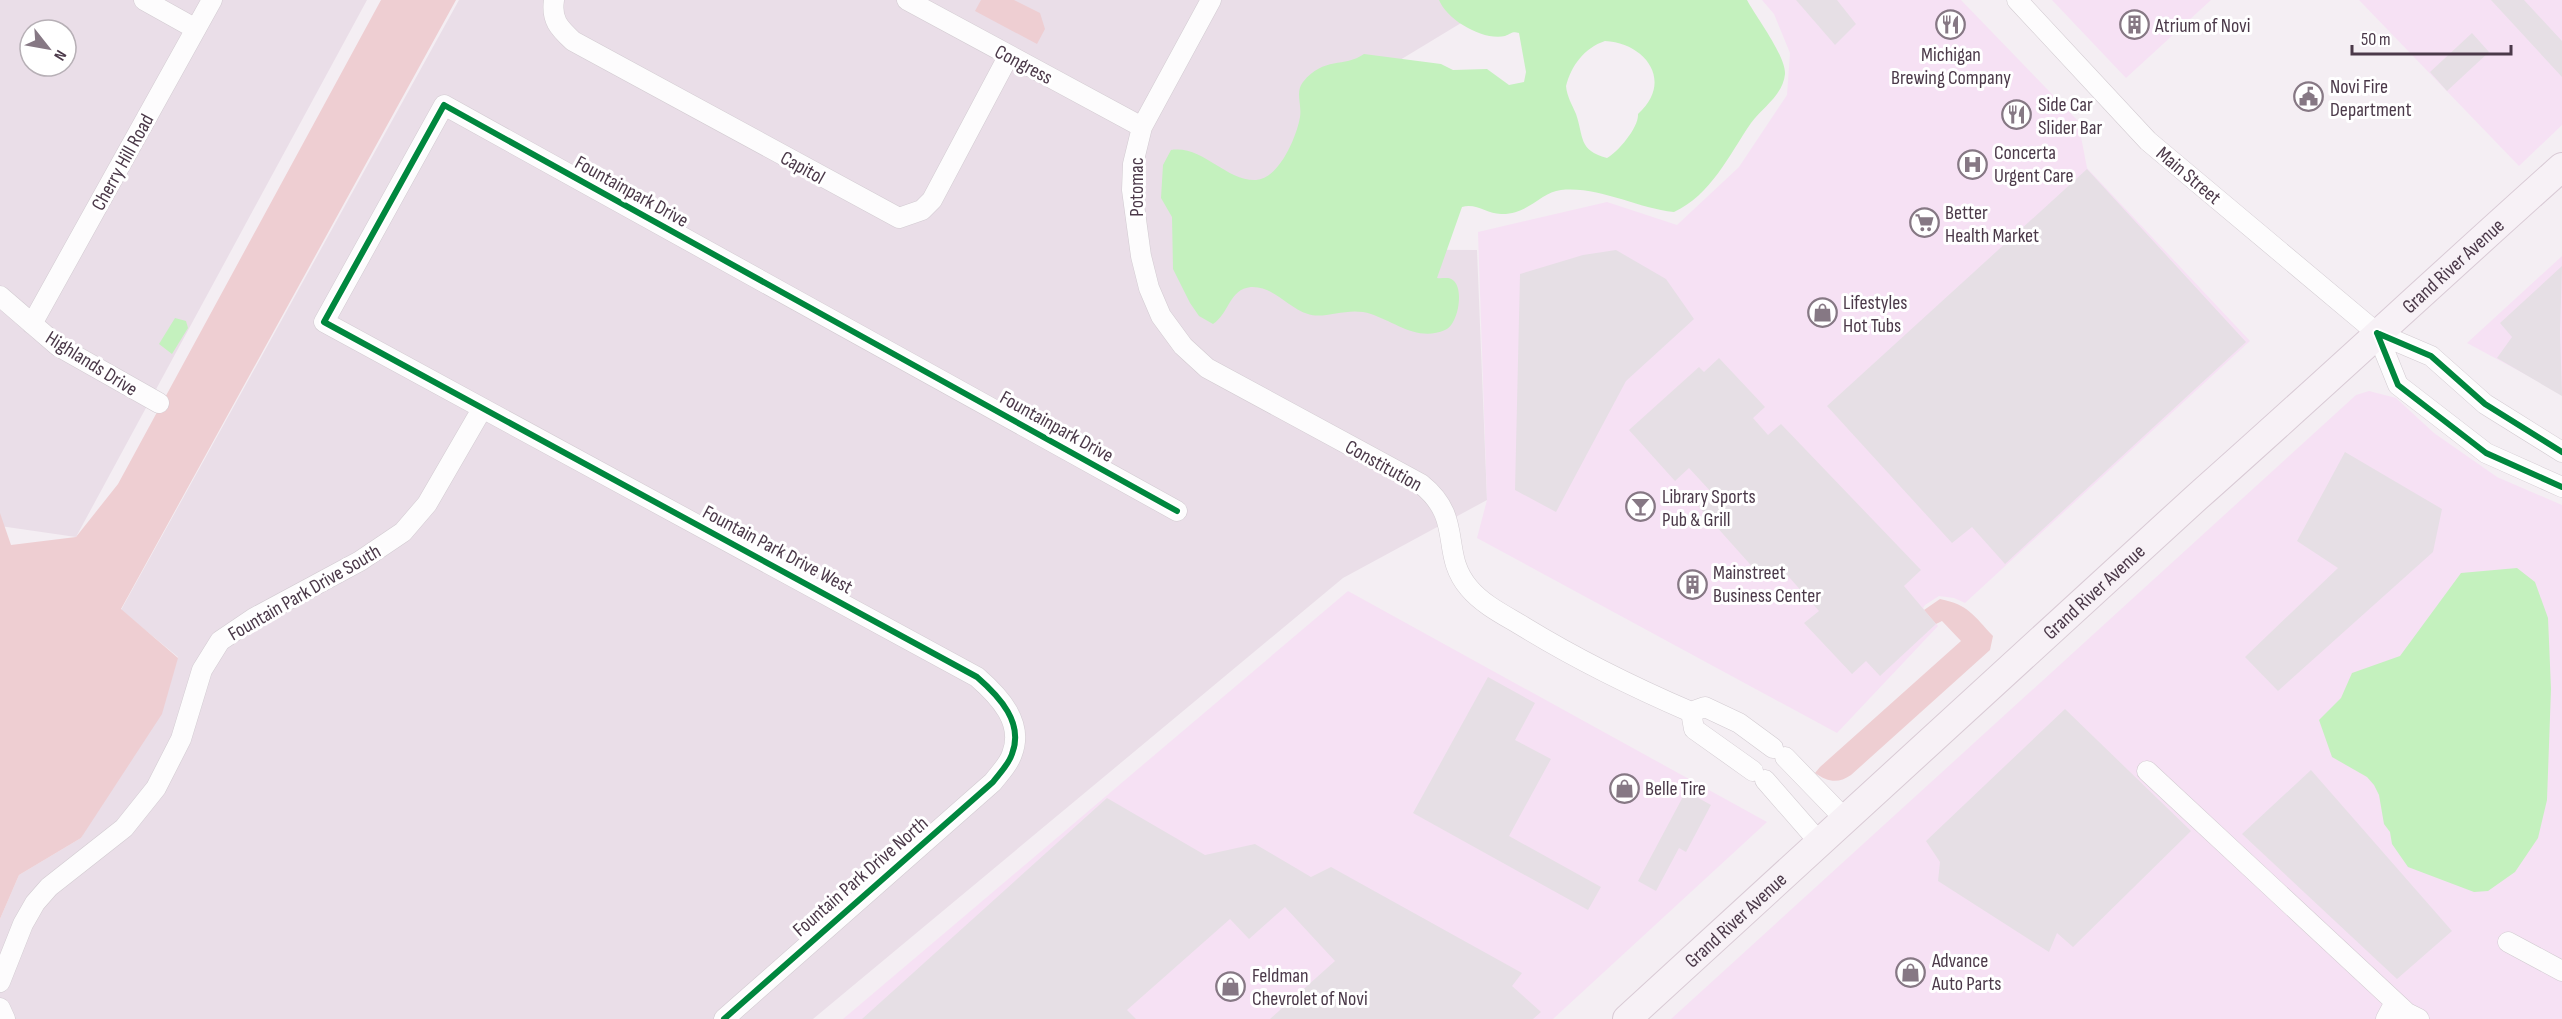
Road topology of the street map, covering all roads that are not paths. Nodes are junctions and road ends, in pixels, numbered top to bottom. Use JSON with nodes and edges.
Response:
{"nodes":[{"id":1,"x":144,"y":0,"type":"edge"},
{"id":2,"x":212,"y":0,"type":"edge"},
{"id":3,"x":554,"y":0,"type":"edge"},
{"id":4,"x":907,"y":0,"type":"edge"},
{"id":5,"x":1210,"y":0,"type":"edge"},
{"id":6,"x":2017,"y":0,"type":"edge"},
{"id":7,"x":196,"y":29,"type":"junction"},
{"id":8,"x":1009,"y":55,"type":"junction"},
{"id":9,"x":1142,"y":127,"type":"junction"},
{"id":10,"x":2562,"y":167,"type":"edge"},
{"id":11,"x":0,"y":296,"type":"edge"},
{"id":12,"x":32,"y":324,"type":"junction"},
{"id":13,"x":2377,"y":333,"type":"junction"},
{"id":14,"x":1183,"y":346,"type":"joint"},
{"id":15,"x":159,"y":403,"type":"dead end"},
{"id":16,"x":482,"y":408,"type":"junction"},
{"id":17,"x":2562,"y":452,"type":"edge"},
{"id":18,"x":2562,"y":488,"type":"edge"},
{"id":19,"x":1177,"y":512,"type":"dead end"},
{"id":20,"x":1691,"y":712,"type":"junction"},
{"id":21,"x":1012,"y":754,"type":"joint"},
{"id":22,"x":2147,"y":771,"type":"dead end"},
{"id":23,"x":1845,"y":819,"type":"junction"},
{"id":24,"x":1820,"y":843,"type":"junction"},
{"id":25,"x":2508,"y":942,"type":"dead end"},
{"id":26,"x":2562,"y":971,"type":"edge"},
{"id":27,"x":0,"y":982,"type":"edge"},
{"id":28,"x":2395,"y":1002,"type":"junction"},
{"id":29,"x":0,"y":1008,"type":"edge"},
{"id":30,"x":5,"y":1019,"type":"edge"},
{"id":31,"x":724,"y":1019,"type":"edge"},
{"id":32,"x":1627,"y":1019,"type":"edge"},
{"id":33,"x":2386,"y":1019,"type":"edge"},
{"id":34,"x":2419,"y":1019,"type":"edge"}],
"edges":[{"from":1,"to":7,"type":"street"},
{"from":2,"to":7,"type":"street","name":"Cherry Hill Road"},
{"from":3,"to":8,"type":"street","name":"Capitol"},
{"from":4,"to":8,"type":"street","name":"Congress"},
{"from":5,"to":9,"type":"street","name":"Potomac"},
{"from":6,"to":13,"type":"street","name":"Main Street"},
{"from":7,"to":12,"type":"street","name":"Cherry Hill Road"},
{"from":8,"to":9,"type":"street","name":"Congress"},
{"from":9,"to":14,"type":"street","name":"Potomac"},
{"from":10,"to":13,"type":"main road","name":"Grand River Avenue"},
{"from":11,"to":12,"type":"street","name":"Highlands Drive"},
{"from":12,"to":15,"type":"street","name":"Highlands Drive"},
{"from":13,"to":17,"type":"street"},
{"from":13,"to":18,"type":"street"},
{"from":13,"to":23,"type":"main road","name":"Grand River Avenue"},
{"from":14,"to":20,"type":"street","name":"Constitution"},
{"from":16,"to":19,"type":"street","name":"Fountainpark Drive"},
{"from":16,"to":21,"type":"street","name":"Fountain Park Drive West"},
{"from":16,"to":27,"type":"street","name":"Fountain Park Drive South"},
{"from":20,"to":23,"type":"street","name":"Constitution"},
{"from":20,"to":24,"type":"street"},
{"from":21,"to":31,"type":"street","name":"Fountain Park Drive North"},
{"from":22,"to":28,"type":"street"},
{"from":23,"to":24,"type":"main road","name":"Grand River Avenue"},
{"from":24,"to":32,"type":"main road","name":"Grand River Avenue"},
{"from":25,"to":26,"type":"street"},
{"from":28,"to":33,"type":"street"},
{"from":28,"to":34,"type":"street"},
{"from":29,"to":30,"type":"street"}]}
